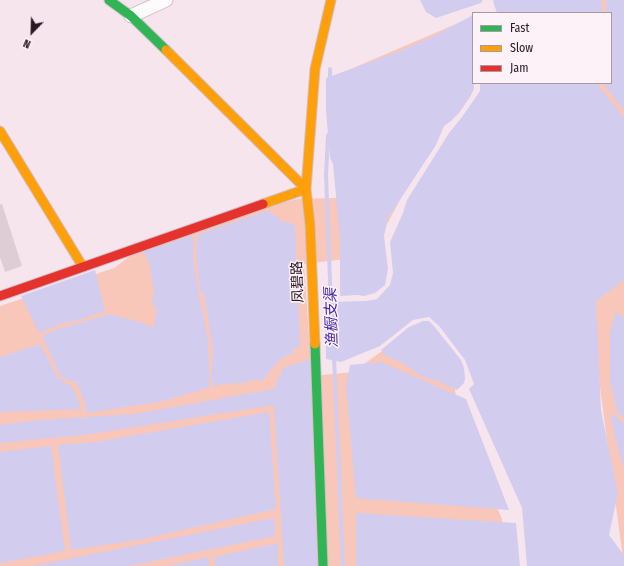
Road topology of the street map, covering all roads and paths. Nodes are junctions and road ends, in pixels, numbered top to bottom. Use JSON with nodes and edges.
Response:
{"nodes":[{"id":1,"x":109,"y":0,"type":"edge"},
{"id":2,"x":166,"y":0,"type":"edge"},
{"id":3,"x":331,"y":0,"type":"edge"},
{"id":4,"x":131,"y":16,"type":"junction"},
{"id":5,"x":0,"y":131,"type":"edge"},
{"id":6,"x":306,"y":189,"type":"junction"},
{"id":7,"x":83,"y":267,"type":"junction"},
{"id":8,"x":0,"y":296,"type":"edge"},
{"id":9,"x":323,"y":566,"type":"edge"}],
"edges":[{"from":1,"to":4,"type":"street"},
{"from":2,"to":4,"type":"street"},
{"from":3,"to":6,"type":"street","name":"凤碧路"},
{"from":4,"to":6,"type":"street"},
{"from":5,"to":7,"type":"street"},
{"from":6,"to":7,"type":"street"},
{"from":6,"to":9,"type":"street","name":"凤碧路"},
{"from":7,"to":8,"type":"street"}]}
